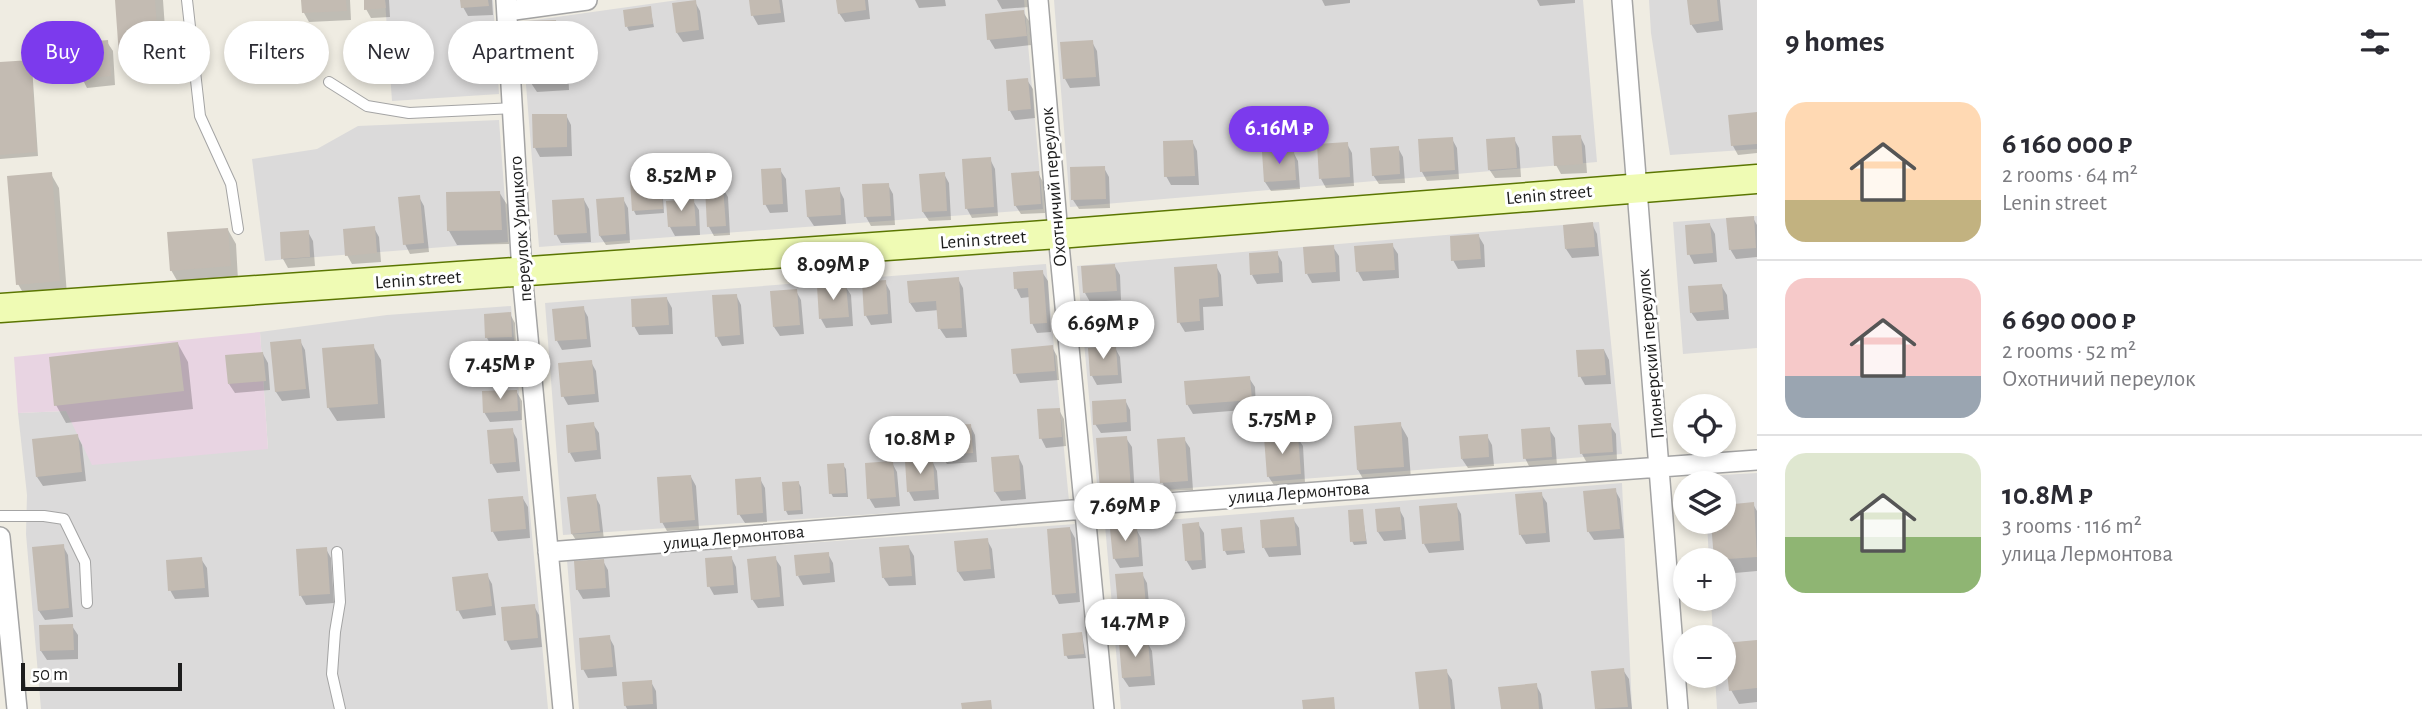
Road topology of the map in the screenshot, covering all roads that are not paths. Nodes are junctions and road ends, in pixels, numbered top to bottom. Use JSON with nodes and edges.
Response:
{"nodes":[{"id":1,"x":187,"y":0,"type":"edge"},
{"id":2,"x":587,"y":0,"type":"edge"},
{"id":3,"x":1038,"y":0,"type":"edge"},
{"id":4,"x":1622,"y":0,"type":"edge"},
{"id":5,"x":507,"y":6,"type":"edge"},
{"id":6,"x":329,"y":82,"type":"dead end"},
{"id":7,"x":513,"y":108,"type":"junction"},
{"id":8,"x":1757,"y":179,"type":"edge"},
{"id":9,"x":1636,"y":188,"type":"junction"},
{"id":10,"x":238,"y":229,"type":"dead end"},
{"id":11,"x":1058,"y":234,"type":"junction"},
{"id":12,"x":522,"y":273,"type":"junction"},
{"id":13,"x":0,"y":308,"type":"edge"},
{"id":14,"x":1757,"y":460,"type":"edge"},
{"id":15,"x":1660,"y":466,"type":"junction"},
{"id":16,"x":1085,"y":509,"type":"junction"},
{"id":17,"x":0,"y":516,"type":"edge"},
{"id":18,"x":0,"y":537,"type":"edge"},
{"id":19,"x":337,"y":552,"type":"dead end"},
{"id":20,"x":548,"y":552,"type":"junction"},
{"id":21,"x":87,"y":603,"type":"dead end"},
{"id":22,"x":17,"y":709,"type":"edge"},
{"id":23,"x":340,"y":709,"type":"edge"},
{"id":24,"x":564,"y":709,"type":"edge"},
{"id":25,"x":1104,"y":709,"type":"edge"},
{"id":26,"x":1678,"y":709,"type":"edge"}],
"edges":[{"from":1,"to":10,"type":"lane"},
{"from":2,"to":5,"type":"street"},
{"from":3,"to":11,"type":"street","name":"Охотничий переулок"},
{"from":4,"to":9,"type":"street","name":"Пионерский переулок"},
{"from":5,"to":7,"type":"street","name":"переулок Урицкого"},
{"from":6,"to":7,"type":"lane"},
{"from":7,"to":12,"type":"street","name":"переулок Урицкого"},
{"from":8,"to":9,"type":"main road","name":"Lenin street"},
{"from":9,"to":11,"type":"main road","name":"Lenin street"},
{"from":9,"to":15,"type":"street","name":"Пионерский переулок"},
{"from":11,"to":12,"type":"main road","name":"Lenin street"},
{"from":11,"to":16,"type":"street","name":"Охотничий переулок"},
{"from":12,"to":13,"type":"main road","name":"Lenin street"},
{"from":12,"to":20,"type":"street","name":"переулок Урицкого"},
{"from":14,"to":15,"type":"street","name":"улица Лермонтова"},
{"from":15,"to":16,"type":"street","name":"улица Лермонтова"},
{"from":15,"to":26,"type":"street","name":"Пионерский переулок"},
{"from":16,"to":20,"type":"street","name":"улица Лермонтова"},
{"from":16,"to":25,"type":"street","name":"Охотничий переулок"},
{"from":17,"to":21,"type":"lane"},
{"from":18,"to":22,"type":"street"},
{"from":19,"to":23,"type":"lane"},
{"from":20,"to":24,"type":"street","name":"переулок Урицкого"}]}
